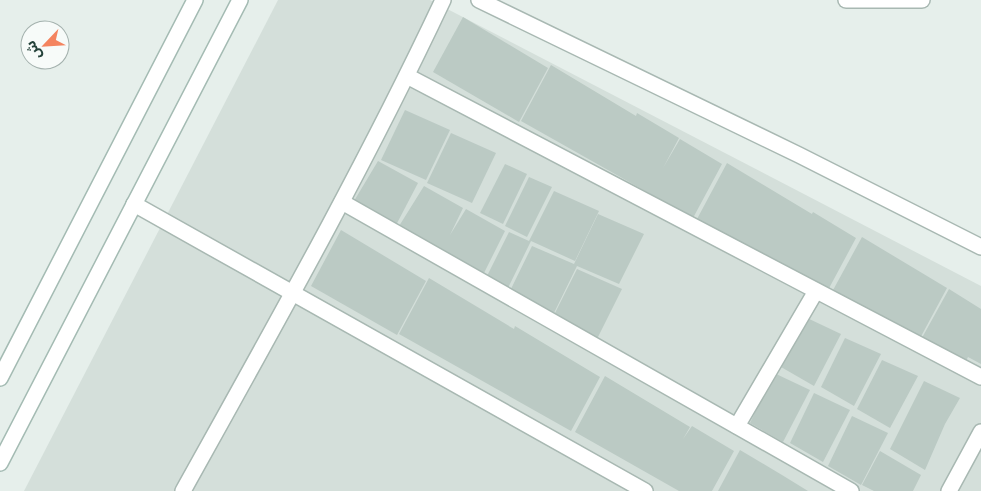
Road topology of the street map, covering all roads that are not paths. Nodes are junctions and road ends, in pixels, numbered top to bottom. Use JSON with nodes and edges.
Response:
{"nodes":[{"id":1,"x":195,"y":0,"type":"edge"},
{"id":2,"x":240,"y":0,"type":"edge"},
{"id":3,"x":443,"y":0,"type":"edge"},
{"id":4,"x":479,"y":0,"type":"edge"},
{"id":5,"x":846,"y":0,"type":"edge"},
{"id":6,"x":922,"y":0,"type":"edge"},
{"id":7,"x":407,"y":76,"type":"junction"},
{"id":8,"x":342,"y":202,"type":"junction"},
{"id":9,"x":134,"y":204,"type":"junction"},
{"id":10,"x":981,"y":247,"type":"edge"},
{"id":11,"x":816,"y":290,"type":"junction"},
{"id":12,"x":293,"y":292,"type":"junction"},
{"id":13,"x":2,"y":370,"type":"edge"},
{"id":14,"x":981,"y":377,"type":"edge"},
{"id":15,"x":737,"y":426,"type":"junction"},
{"id":16,"x":981,"y":432,"type":"edge"},
{"id":17,"x":0,"y":462,"type":"edge"},
{"id":18,"x":183,"y":491,"type":"edge"},
{"id":19,"x":645,"y":491,"type":"edge"},
{"id":20,"x":851,"y":491,"type":"edge"},
{"id":21,"x":950,"y":491,"type":"edge"}],
"edges":[{"from":1,"to":13,"type":"street"},
{"from":2,"to":9,"type":"street"},
{"from":3,"to":7,"type":"street"},
{"from":4,"to":10,"type":"street"},
{"from":5,"to":6,"type":"street"},
{"from":7,"to":8,"type":"street"},
{"from":7,"to":11,"type":"street"},
{"from":8,"to":12,"type":"street"},
{"from":8,"to":15,"type":"street"},
{"from":9,"to":12,"type":"street"},
{"from":9,"to":17,"type":"street"},
{"from":11,"to":14,"type":"street"},
{"from":11,"to":15,"type":"street"},
{"from":12,"to":18,"type":"street"},
{"from":12,"to":19,"type":"street"},
{"from":15,"to":20,"type":"street"},
{"from":16,"to":21,"type":"street"}]}
